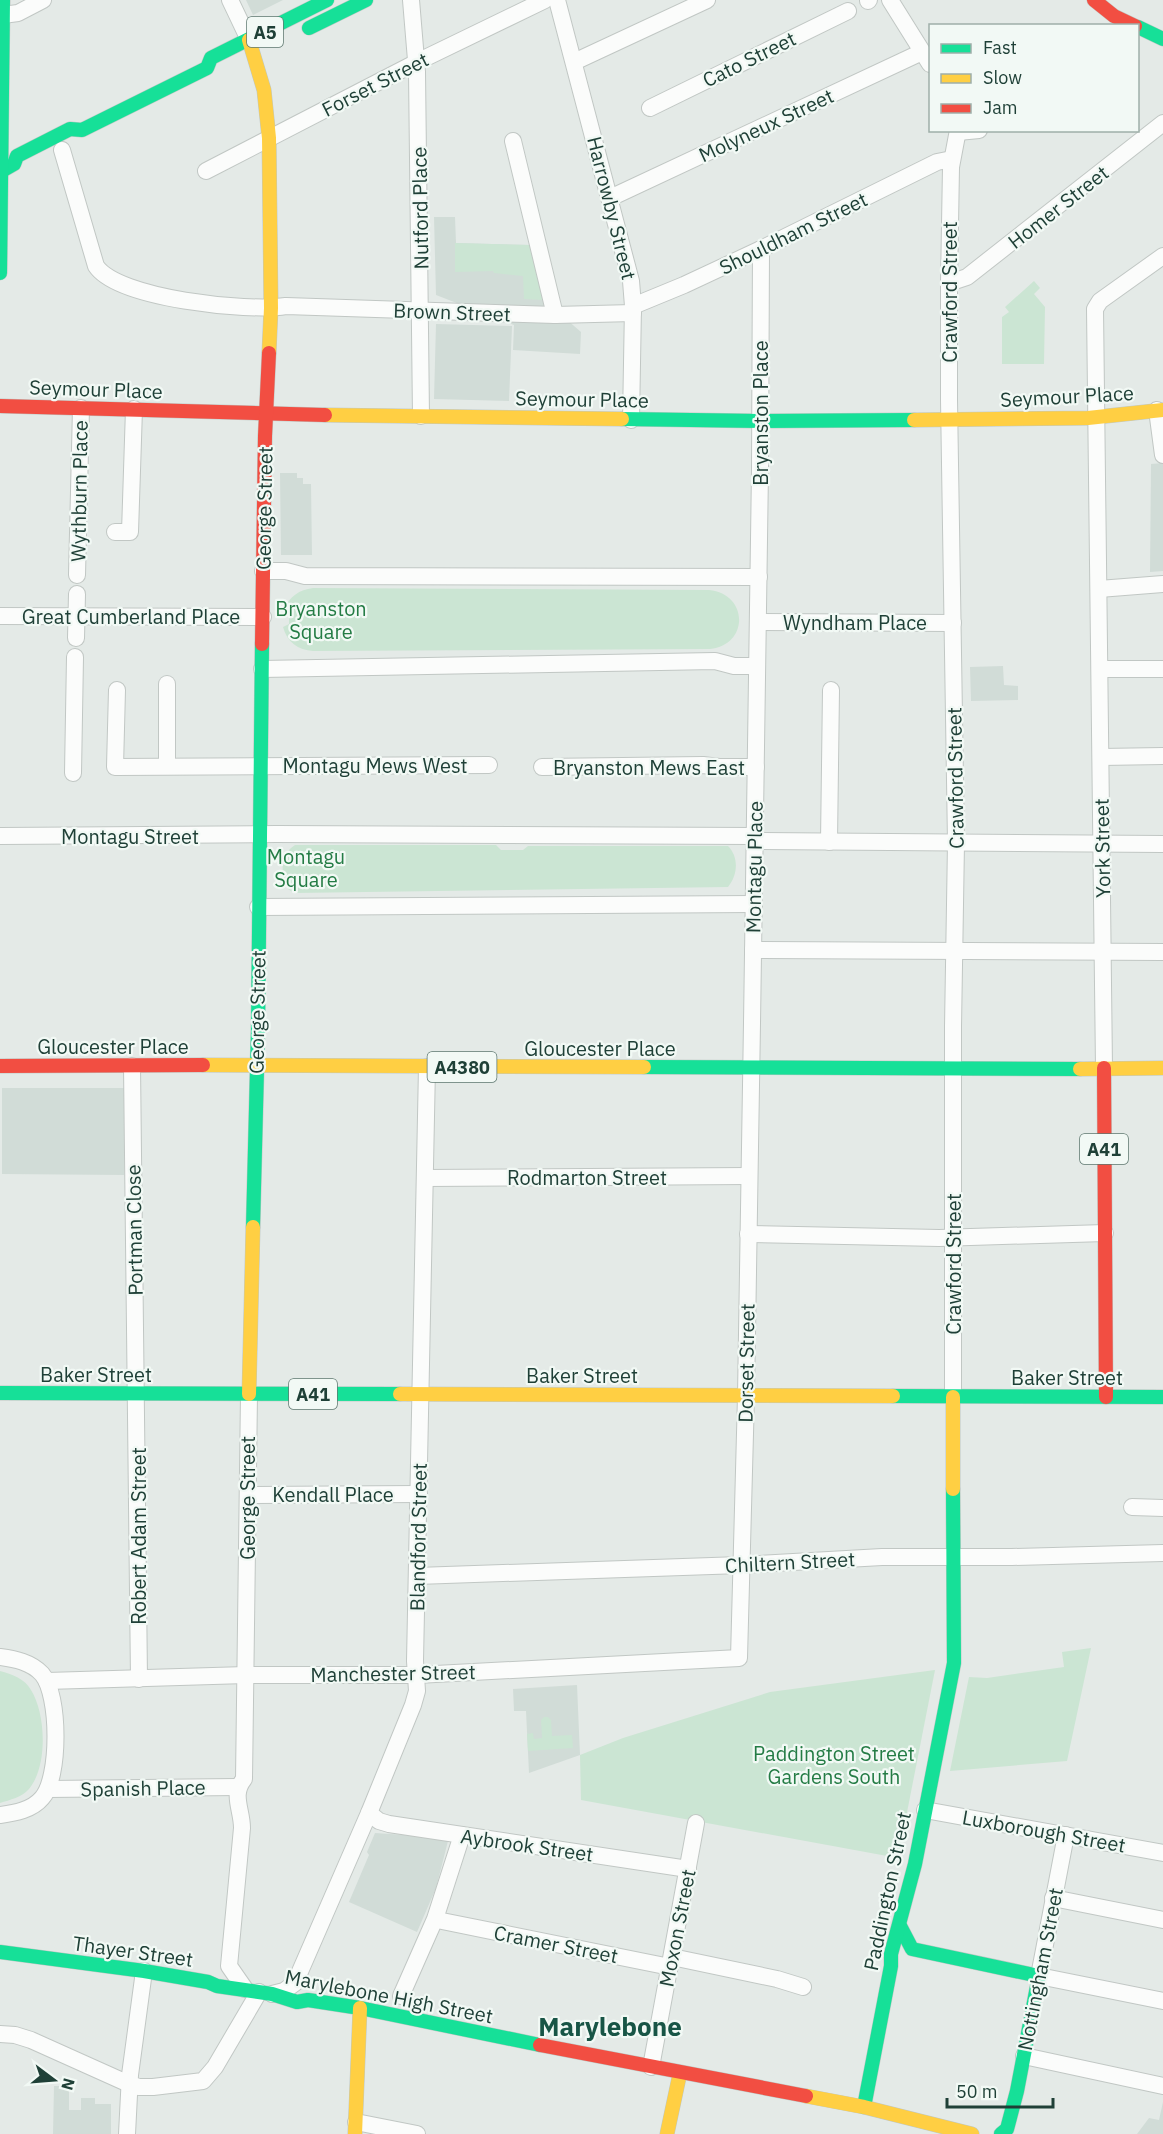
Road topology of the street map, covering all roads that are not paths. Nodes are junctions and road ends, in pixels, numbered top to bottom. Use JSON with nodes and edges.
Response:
{"nodes":[{"id":1,"x":43,"y":0,"type":"edge"},
{"id":2,"x":230,"y":0,"type":"edge"},
{"id":3,"x":327,"y":0,"type":"edge"},
{"id":4,"x":366,"y":0,"type":"edge"},
{"id":5,"x":411,"y":0,"type":"edge"},
{"id":6,"x":545,"y":0,"type":"edge"},
{"id":7,"x":557,"y":0,"type":"edge"},
{"id":8,"x":707,"y":0,"type":"edge"},
{"id":9,"x":890,"y":0,"type":"edge"},
{"id":10,"x":1094,"y":0,"type":"edge"},
{"id":11,"x":848,"y":10,"type":"dead end"},
{"id":12,"x":2,"y":16,"type":"edge"},
{"id":13,"x":1131,"y":24,"type":"edge"},
{"id":14,"x":1139,"y":28,"type":"edge"},
{"id":15,"x":301,"y":32,"type":"dead end"},
{"id":16,"x":1163,"y":39,"type":"edge"},
{"id":17,"x":253,"y":51,"type":"junction"},
{"id":18,"x":573,"y":58,"type":"junction"},
{"id":19,"x":926,"y":58,"type":"edge"},
{"id":20,"x":417,"y":62,"type":"junction"},
{"id":21,"x":650,"y":108,"type":"dead end"},
{"id":22,"x":1163,"y":123,"type":"edge"},
{"id":23,"x":82,"y":130,"type":"junction"},
{"id":24,"x":958,"y":132,"type":"edge"},
{"id":25,"x":269,"y":138,"type":"junction"},
{"id":26,"x":513,"y":141,"type":"dead end"},
{"id":27,"x":57,"y":153,"type":"joint"},
{"id":28,"x":952,"y":159,"type":"junction"},
{"id":29,"x":1,"y":171,"type":"edge"},
{"id":30,"x":206,"y":171,"type":"dead end"},
{"id":31,"x":610,"y":198,"type":"junction"},
{"id":32,"x":761,"y":249,"type":"junction"},
{"id":33,"x":1163,"y":256,"type":"edge"},
{"id":34,"x":0,"y":273,"type":"edge"},
{"id":35,"x":949,"y":283,"type":"junction"},
{"id":36,"x":271,"y":308,"type":"junction"},
{"id":37,"x":633,"y":310,"type":"junction"},
{"id":38,"x":421,"y":312,"type":"junction"},
{"id":39,"x":555,"y":315,"type":"junction"},
{"id":40,"x":0,"y":405,"type":"edge"},
{"id":41,"x":81,"y":408,"type":"junction"},
{"id":42,"x":134,"y":410,"type":"junction"},
{"id":43,"x":1160,"y":410,"type":"edge"},
{"id":44,"x":267,"y":414,"type":"junction"},
{"id":45,"x":421,"y":416,"type":"junction"},
{"id":46,"x":1098,"y":417,"type":"junction"},
{"id":47,"x":949,"y":419,"type":"junction"},
{"id":48,"x":630,"y":420,"type":"junction"},
{"id":49,"x":760,"y":421,"type":"junction"},
{"id":50,"x":1163,"y":455,"type":"edge"},
{"id":51,"x":115,"y":532,"type":"dead end"},
{"id":52,"x":263,"y":571,"type":"junction"},
{"id":53,"x":76,"y":575,"type":"dead end"},
{"id":54,"x":759,"y":577,"type":"junction"},
{"id":55,"x":1163,"y":584,"type":"edge"},
{"id":56,"x":1100,"y":589,"type":"junction"},
{"id":57,"x":77,"y":594,"type":"dead end"},
{"id":58,"x":0,"y":616,"type":"edge"},
{"id":59,"x":76,"y":616,"type":"junction"},
{"id":60,"x":262,"y":617,"type":"junction"},
{"id":61,"x":758,"y":622,"type":"junction"},
{"id":62,"x":953,"y":623,"type":"junction"},
{"id":63,"x":76,"y":638,"type":"dead end"},
{"id":64,"x":75,"y":657,"type":"dead end"},
{"id":65,"x":757,"y":666,"type":"junction"},
{"id":66,"x":262,"y":669,"type":"junction"},
{"id":67,"x":1100,"y":669,"type":"junction"},
{"id":68,"x":1163,"y":669,"type":"edge"},
{"id":69,"x":167,"y":684,"type":"dead end"},
{"id":70,"x":117,"y":690,"type":"dead end"},
{"id":71,"x":831,"y":690,"type":"dead end"},
{"id":72,"x":1163,"y":756,"type":"edge"},
{"id":73,"x":1101,"y":757,"type":"junction"},
{"id":74,"x":489,"y":765,"type":"dead end"},
{"id":75,"x":167,"y":766,"type":"junction"},
{"id":76,"x":261,"y":766,"type":"junction"},
{"id":77,"x":542,"y":767,"type":"dead end"},
{"id":78,"x":756,"y":767,"type":"junction"},
{"id":79,"x":73,"y":773,"type":"dead end"},
{"id":80,"x":259,"y":835,"type":"junction"},
{"id":81,"x":0,"y":837,"type":"edge"},
{"id":82,"x":755,"y":838,"type":"junction"},
{"id":83,"x":829,"y":842,"type":"junction"},
{"id":84,"x":956,"y":843,"type":"junction"},
{"id":85,"x":1102,"y":843,"type":"junction"},
{"id":86,"x":1163,"y":844,"type":"edge"},
{"id":87,"x":754,"y":904,"type":"junction"},
{"id":88,"x":258,"y":907,"type":"junction"},
{"id":89,"x":753,"y":950,"type":"junction"},
{"id":90,"x":955,"y":951,"type":"junction"},
{"id":91,"x":1103,"y":952,"type":"junction"},
{"id":92,"x":1163,"y":952,"type":"edge"},
{"id":93,"x":0,"y":1066,"type":"edge"},
{"id":94,"x":132,"y":1066,"type":"junction"},
{"id":95,"x":256,"y":1066,"type":"junction"},
{"id":96,"x":428,"y":1066,"type":"junction"},
{"id":97,"x":750,"y":1068,"type":"junction"},
{"id":98,"x":1104,"y":1068,"type":"junction"},
{"id":99,"x":1163,"y":1068,"type":"edge"},
{"id":100,"x":953,"y":1069,"type":"junction"},
{"id":101,"x":749,"y":1176,"type":"junction"},
{"id":102,"x":425,"y":1178,"type":"junction"},
{"id":103,"x":1105,"y":1233,"type":"junction"},
{"id":104,"x":748,"y":1234,"type":"junction"},
{"id":105,"x":953,"y":1237,"type":"junction"},
{"id":106,"x":0,"y":1393,"type":"edge"},
{"id":107,"x":137,"y":1394,"type":"junction"},
{"id":108,"x":249,"y":1394,"type":"junction"},
{"id":109,"x":421,"y":1394,"type":"junction"},
{"id":110,"x":746,"y":1396,"type":"junction"},
{"id":111,"x":1106,"y":1396,"type":"junction"},
{"id":112,"x":953,"y":1397,"type":"junction"},
{"id":113,"x":1163,"y":1397,"type":"edge"},
{"id":114,"x":419,"y":1494,"type":"junction"},
{"id":115,"x":248,"y":1495,"type":"junction"},
{"id":116,"x":1132,"y":1507,"type":"dead end"},
{"id":117,"x":1163,"y":1508,"type":"edge"},
{"id":118,"x":1163,"y":1553,"type":"edge"},
{"id":119,"x":954,"y":1557,"type":"junction"},
{"id":120,"x":741,"y":1565,"type":"junction"},
{"id":121,"x":417,"y":1576,"type":"junction"},
{"id":122,"x":0,"y":1657,"type":"edge"},
{"id":123,"x":739,"y":1658,"type":"joint"},
{"id":124,"x":246,"y":1675,"type":"junction"},
{"id":125,"x":417,"y":1675,"type":"junction"},
{"id":126,"x":139,"y":1679,"type":"junction"},
{"id":127,"x":47,"y":1681,"type":"junction"},
{"id":128,"x":237,"y":1787,"type":"junction"},
{"id":129,"x":48,"y":1790,"type":"junction"},
{"id":130,"x":925,"y":1810,"type":"junction"},
{"id":131,"x":369,"y":1813,"type":"junction"},
{"id":132,"x":0,"y":1815,"type":"edge"},
{"id":133,"x":696,"y":1823,"type":"dead end"},
{"id":134,"x":462,"y":1835,"type":"junction"},
{"id":135,"x":1066,"y":1835,"type":"junction"},
{"id":136,"x":1163,"y":1853,"type":"edge"},
{"id":137,"x":688,"y":1869,"type":"junction"},
{"id":138,"x":1053,"y":1898,"type":"junction"},
{"id":139,"x":438,"y":1920,"type":"junction"},
{"id":140,"x":1163,"y":1920,"type":"edge"},
{"id":141,"x":900,"y":1926,"type":"junction"},
{"id":142,"x":912,"y":1949,"type":"junction"},
{"id":143,"x":0,"y":1952,"type":"edge"},
{"id":144,"x":671,"y":1962,"type":"junction"},
{"id":145,"x":229,"y":1966,"type":"junction"},
{"id":146,"x":891,"y":1966,"type":"junction"},
{"id":147,"x":144,"y":1971,"type":"junction"},
{"id":148,"x":1038,"y":1976,"type":"junction"},
{"id":149,"x":207,"y":1982,"type":"junction"},
{"id":150,"x":295,"y":1983,"type":"junction"},
{"id":151,"x":803,"y":1987,"type":"dead end"},
{"id":152,"x":259,"y":1992,"type":"junction"},
{"id":153,"x":400,"y":1996,"type":"dead end"},
{"id":154,"x":308,"y":2000,"type":"junction"},
{"id":155,"x":1163,"y":2001,"type":"edge"},
{"id":156,"x":360,"y":2008,"type":"junction"},
{"id":157,"x":0,"y":2034,"type":"edge"},
{"id":158,"x":1024,"y":2056,"type":"junction"},
{"id":159,"x":651,"y":2067,"type":"junction"},
{"id":160,"x":680,"y":2073,"type":"junction"},
{"id":161,"x":129,"y":2084,"type":"junction"},
{"id":162,"x":1163,"y":2086,"type":"edge"},
{"id":163,"x":869,"y":2108,"type":"junction"},
{"id":164,"x":355,"y":2128,"type":"edge"},
{"id":165,"x":927,"y":2128,"type":"edge"},
{"id":166,"x":1005,"y":2132,"type":"edge"},
{"id":167,"x":127,"y":2134,"type":"edge"},
{"id":168,"x":417,"y":2134,"type":"edge"},
{"id":169,"x":667,"y":2134,"type":"edge"},
{"id":170,"x":972,"y":2134,"type":"edge"}],
"edges":[{"from":1,"to":12,"type":"street"},
{"from":2,"to":17,"type":"street"},
{"from":3,"to":17,"type":"main road","number":"A5"},
{"from":4,"to":15,"type":"main road","number":"A5"},
{"from":5,"to":20,"type":"street","name":"Nutford Place"},
{"from":6,"to":20,"type":"street","name":"Forset Street"},
{"from":7,"to":18,"type":"street","name":"Harrowby Street"},
{"from":8,"to":18,"type":"street"},
{"from":9,"to":19,"type":"street"},
{"from":10,"to":13,"type":"main road"},
{"from":11,"to":21,"type":"street","name":"Cato Street"},
{"from":12,"to":29,"type":"main road"},
{"from":14,"to":16,"type":"main road"},
{"from":17,"to":23,"type":"main road","number":"A5"},
{"from":17,"to":25,"type":"main road","name":"George Street"},
{"from":18,"to":31,"type":"street","name":"Harrowby Street"},
{"from":19,"to":31,"type":"street","name":"Molyneux Street"},
{"from":20,"to":25,"type":"street","name":"Forset Street"},
{"from":20,"to":38,"type":"street","name":"Nutford Place"},
{"from":22,"to":35,"type":"street","name":"Homer Street"},
{"from":23,"to":27,"type":"main road","number":"A5"},
{"from":23,"to":29,"type":"main road","number":"A5"},
{"from":24,"to":28,"type":"street","name":"Crawford Street"},
{"from":25,"to":30,"type":"street","name":"Forset Street"},
{"from":25,"to":36,"type":"main road","name":"George Street"},
{"from":26,"to":39,"type":"street"},
{"from":27,"to":36,"type":"street","name":"Brown Street"},
{"from":28,"to":32,"type":"street","name":"Shouldham Street"},
{"from":28,"to":35,"type":"street","name":"Crawford Street"},
{"from":29,"to":34,"type":"main road"},
{"from":31,"to":37,"type":"street","name":"Harrowby Street"},
{"from":32,"to":37,"type":"street","name":"Shouldham Street"},
{"from":32,"to":49,"type":"street","name":"Bryanston Place"},
{"from":33,"to":46,"type":"street","name":"York Street"},
{"from":35,"to":47,"type":"street","name":"Crawford Street"},
{"from":36,"to":38,"type":"street","name":"Brown Street"},
{"from":36,"to":44,"type":"main road","name":"George Street"},
{"from":37,"to":39,"type":"street","name":"Brown Street"},
{"from":37,"to":48,"type":"street","name":"Harrowby Street"},
{"from":38,"to":39,"type":"street","name":"Brown Street"},
{"from":38,"to":45,"type":"street","name":"Nutford Place"},
{"from":40,"to":41,"type":"main road","name":"Seymour Place"},
{"from":41,"to":42,"type":"main road","name":"Seymour Place"},
{"from":41,"to":53,"type":"street","name":"Wythburn Place"},
{"from":42,"to":44,"type":"main road","name":"Seymour Place"},
{"from":42,"to":51,"type":"street"},
{"from":43,"to":46,"type":"main road","name":"Seymour Place"},
{"from":43,"to":50,"type":"street"},
{"from":44,"to":45,"type":"main road","name":"Seymour Place"},
{"from":44,"to":52,"type":"main road","name":"George Street"},
{"from":45,"to":48,"type":"main road","name":"Seymour Place"},
{"from":46,"to":47,"type":"main road","name":"Seymour Place"},
{"from":46,"to":56,"type":"street","name":"York Street"},
{"from":47,"to":49,"type":"main road","name":"Seymour Place"},
{"from":47,"to":62,"type":"street","name":"Crawford Street"},
{"from":48,"to":49,"type":"main road","name":"Seymour Place"},
{"from":49,"to":54,"type":"street","name":"Bryanston Place"},
{"from":52,"to":54,"type":"street"},
{"from":52,"to":60,"type":"main road","name":"George Street"},
{"from":54,"to":61,"type":"street"},
{"from":55,"to":56,"type":"street"},
{"from":56,"to":67,"type":"street","name":"York Street"},
{"from":57,"to":59,"type":"street"},
{"from":58,"to":59,"type":"street","name":"Great Cumberland Place"},
{"from":59,"to":60,"type":"street","name":"Great Cumberland Place"},
{"from":59,"to":63,"type":"street"},
{"from":60,"to":66,"type":"main road","name":"George Street"},
{"from":61,"to":62,"type":"street","name":"Wyndham Place"},
{"from":61,"to":65,"type":"street"},
{"from":62,"to":84,"type":"street","name":"Crawford Street"},
{"from":64,"to":79,"type":"street"},
{"from":65,"to":66,"type":"street"},
{"from":65,"to":78,"type":"street","name":"Montagu Place"},
{"from":66,"to":76,"type":"main road","name":"George Street"},
{"from":67,"to":68,"type":"street"},
{"from":67,"to":73,"type":"street","name":"York Street"},
{"from":69,"to":75,"type":"street"},
{"from":70,"to":75,"type":"street","name":"Montagu Mews West"},
{"from":71,"to":83,"type":"street"},
{"from":72,"to":73,"type":"street"},
{"from":73,"to":85,"type":"street","name":"York Street"},
{"from":74,"to":76,"type":"street","name":"Montagu Mews West"},
{"from":75,"to":76,"type":"street","name":"Montagu Mews West"},
{"from":76,"to":80,"type":"main road","name":"George Street"},
{"from":77,"to":78,"type":"street","name":"Bryanston Mews East"},
{"from":78,"to":82,"type":"street","name":"Montagu Place"},
{"from":80,"to":81,"type":"street","name":"Montagu Street"},
{"from":80,"to":82,"type":"street"},
{"from":80,"to":88,"type":"main road","name":"George Street"},
{"from":82,"to":83,"type":"street"},
{"from":82,"to":87,"type":"street","name":"Montagu Place"},
{"from":83,"to":84,"type":"street"},
{"from":84,"to":85,"type":"street"},
{"from":84,"to":90,"type":"street","name":"Crawford Street"},
{"from":85,"to":86,"type":"street"},
{"from":85,"to":91,"type":"street","name":"York Street"},
{"from":87,"to":88,"type":"street"},
{"from":87,"to":89,"type":"street","name":"Montagu Place"},
{"from":88,"to":95,"type":"main road","name":"George Street"},
{"from":89,"to":90,"type":"street"},
{"from":89,"to":97,"type":"street","name":"Montagu Place"},
{"from":90,"to":91,"type":"street"},
{"from":90,"to":100,"type":"street","name":"Crawford Street"},
{"from":91,"to":92,"type":"street"},
{"from":91,"to":98,"type":"street","name":"York Street"},
{"from":93,"to":94,"type":"main road","name":"Gloucester Place","number":"A4380"},
{"from":94,"to":95,"type":"main road","name":"Gloucester Place","number":"A4380"},
{"from":94,"to":107,"type":"street","name":"Portman Close"},
{"from":95,"to":96,"type":"main road","name":"Gloucester Place","number":"A4380"},
{"from":95,"to":108,"type":"main road","name":"George Street"},
{"from":96,"to":97,"type":"main road","name":"Gloucester Place","number":"A4380"},
{"from":96,"to":102,"type":"street","name":"Blandford Street"},
{"from":97,"to":100,"type":"main road","name":"Gloucester Place","number":"A4380"},
{"from":97,"to":101,"type":"street","name":"Dorset Street"},
{"from":98,"to":99,"type":"main road","name":"Gloucester Place","number":"A4380"},
{"from":98,"to":100,"type":"main road","name":"Gloucester Place","number":"A4380"},
{"from":98,"to":103,"type":"main road","name":"York Street","number":"A41"},
{"from":100,"to":105,"type":"street","name":"Crawford Street"},
{"from":101,"to":102,"type":"street","name":"Rodmarton Street"},
{"from":101,"to":104,"type":"street","name":"Dorset Street"},
{"from":102,"to":109,"type":"street","name":"Blandford Street"},
{"from":103,"to":105,"type":"street"},
{"from":103,"to":111,"type":"main road","name":"York Street","number":"A41"},
{"from":104,"to":105,"type":"street"},
{"from":104,"to":110,"type":"street","name":"Dorset Street"},
{"from":105,"to":112,"type":"street","name":"Crawford Street"},
{"from":106,"to":107,"type":"main road","name":"Baker Street","number":"A41"},
{"from":107,"to":108,"type":"main road","name":"Baker Street","number":"A41"},
{"from":107,"to":126,"type":"street","name":"Robert Adam Street"},
{"from":108,"to":109,"type":"main road","name":"Baker Street","number":"A41"},
{"from":108,"to":115,"type":"street","name":"George Street"},
{"from":109,"to":110,"type":"main road","name":"Baker Street","number":"A41"},
{"from":109,"to":114,"type":"street","name":"Blandford Street"},
{"from":110,"to":112,"type":"main road","name":"Baker Street","number":"A41"},
{"from":110,"to":120,"type":"street","name":"Dorset Street"},
{"from":111,"to":112,"type":"main road","name":"Baker Street","number":"A41"},
{"from":111,"to":113,"type":"main road","name":"Baker Street","number":"A41"},
{"from":112,"to":119,"type":"main road","name":"Paddington Street"},
{"from":114,"to":115,"type":"street","name":"Kendall Place"},
{"from":114,"to":121,"type":"street","name":"Blandford Street"},
{"from":115,"to":124,"type":"street","name":"George Street"},
{"from":116,"to":117,"type":"street"},
{"from":118,"to":119,"type":"street","name":"Chiltern Street"},
{"from":119,"to":120,"type":"street","name":"Chiltern Street"},
{"from":119,"to":130,"type":"main road","name":"Paddington Street"},
{"from":120,"to":121,"type":"street","name":"Chiltern Street"},
{"from":120,"to":123,"type":"street","name":"Dorset Street"},
{"from":121,"to":125,"type":"street","name":"Blandford Street"},
{"from":122,"to":127,"type":"street"},
{"from":123,"to":125,"type":"street","name":"Manchester Street"},
{"from":124,"to":125,"type":"street","name":"Manchester Street"},
{"from":124,"to":126,"type":"street","name":"Manchester Street"},
{"from":124,"to":128,"type":"street","name":"George Street"},
{"from":125,"to":131,"type":"street","name":"Blandford Street"},
{"from":126,"to":127,"type":"street","name":"Manchester Street"},
{"from":127,"to":129,"type":"street"},
{"from":128,"to":129,"type":"street","name":"Spanish Place"},
{"from":128,"to":145,"type":"street","name":"George Street"},
{"from":129,"to":132,"type":"street"},
{"from":130,"to":135,"type":"street","name":"Luxborough Street"},
{"from":130,"to":141,"type":"main road","name":"Paddington Street"},
{"from":131,"to":134,"type":"street","name":"Aybrook Street"},
{"from":131,"to":150,"type":"street","name":"Blandford Street"},
{"from":133,"to":137,"type":"street","name":"Moxon Street"},
{"from":134,"to":137,"type":"street","name":"Aybrook Street"},
{"from":134,"to":139,"type":"street"},
{"from":135,"to":136,"type":"street","name":"Luxborough Street"},
{"from":135,"to":138,"type":"street","name":"Nottingham Street"},
{"from":137,"to":144,"type":"street","name":"Moxon Street"},
{"from":138,"to":140,"type":"street"},
{"from":138,"to":148,"type":"street","name":"Nottingham Street"},
{"from":139,"to":144,"type":"street","name":"Cramer Street"},
{"from":139,"to":153,"type":"street"},
{"from":141,"to":142,"type":"main road"},
{"from":141,"to":146,"type":"main road","name":"Paddington Street"},
{"from":142,"to":146,"type":"main road"},
{"from":142,"to":148,"type":"main road"},
{"from":143,"to":147,"type":"main road","name":"Thayer Street"},
{"from":144,"to":151,"type":"street","name":"Cramer Street"},
{"from":144,"to":159,"type":"street","name":"Moxon Street"},
{"from":145,"to":149,"type":"street"},
{"from":145,"to":152,"type":"street"},
{"from":146,"to":163,"type":"main road","name":"Paddington Street"},
{"from":147,"to":149,"type":"main road","name":"Thayer Street"},
{"from":147,"to":161,"type":"street"},
{"from":148,"to":155,"type":"street"},
{"from":148,"to":158,"type":"main road","name":"Nottingham Street"},
{"from":149,"to":152,"type":"main road","name":"Thayer Street"},
{"from":150,"to":152,"type":"street"},
{"from":150,"to":154,"type":"street"},
{"from":152,"to":154,"type":"main road","name":"Marylebone High Street"},
{"from":152,"to":161,"type":"street"},
{"from":154,"to":156,"type":"main road","name":"Marylebone High Street"},
{"from":156,"to":159,"type":"main road","name":"Marylebone High Street"},
{"from":156,"to":164,"type":"main road"},
{"from":157,"to":161,"type":"street"},
{"from":158,"to":162,"type":"street"},
{"from":158,"to":166,"type":"main road","name":"Nottingham Street"},
{"from":159,"to":160,"type":"main road","name":"Marylebone High Street"},
{"from":160,"to":163,"type":"main road","name":"Marylebone High Street"},
{"from":160,"to":169,"type":"main road"},
{"from":161,"to":167,"type":"street"},
{"from":163,"to":165,"type":"main road","name":"Marylebone High Street"},
{"from":164,"to":168,"type":"street"},
{"from":165,"to":170,"type":"main road","name":"Marylebone High Street"}]}
